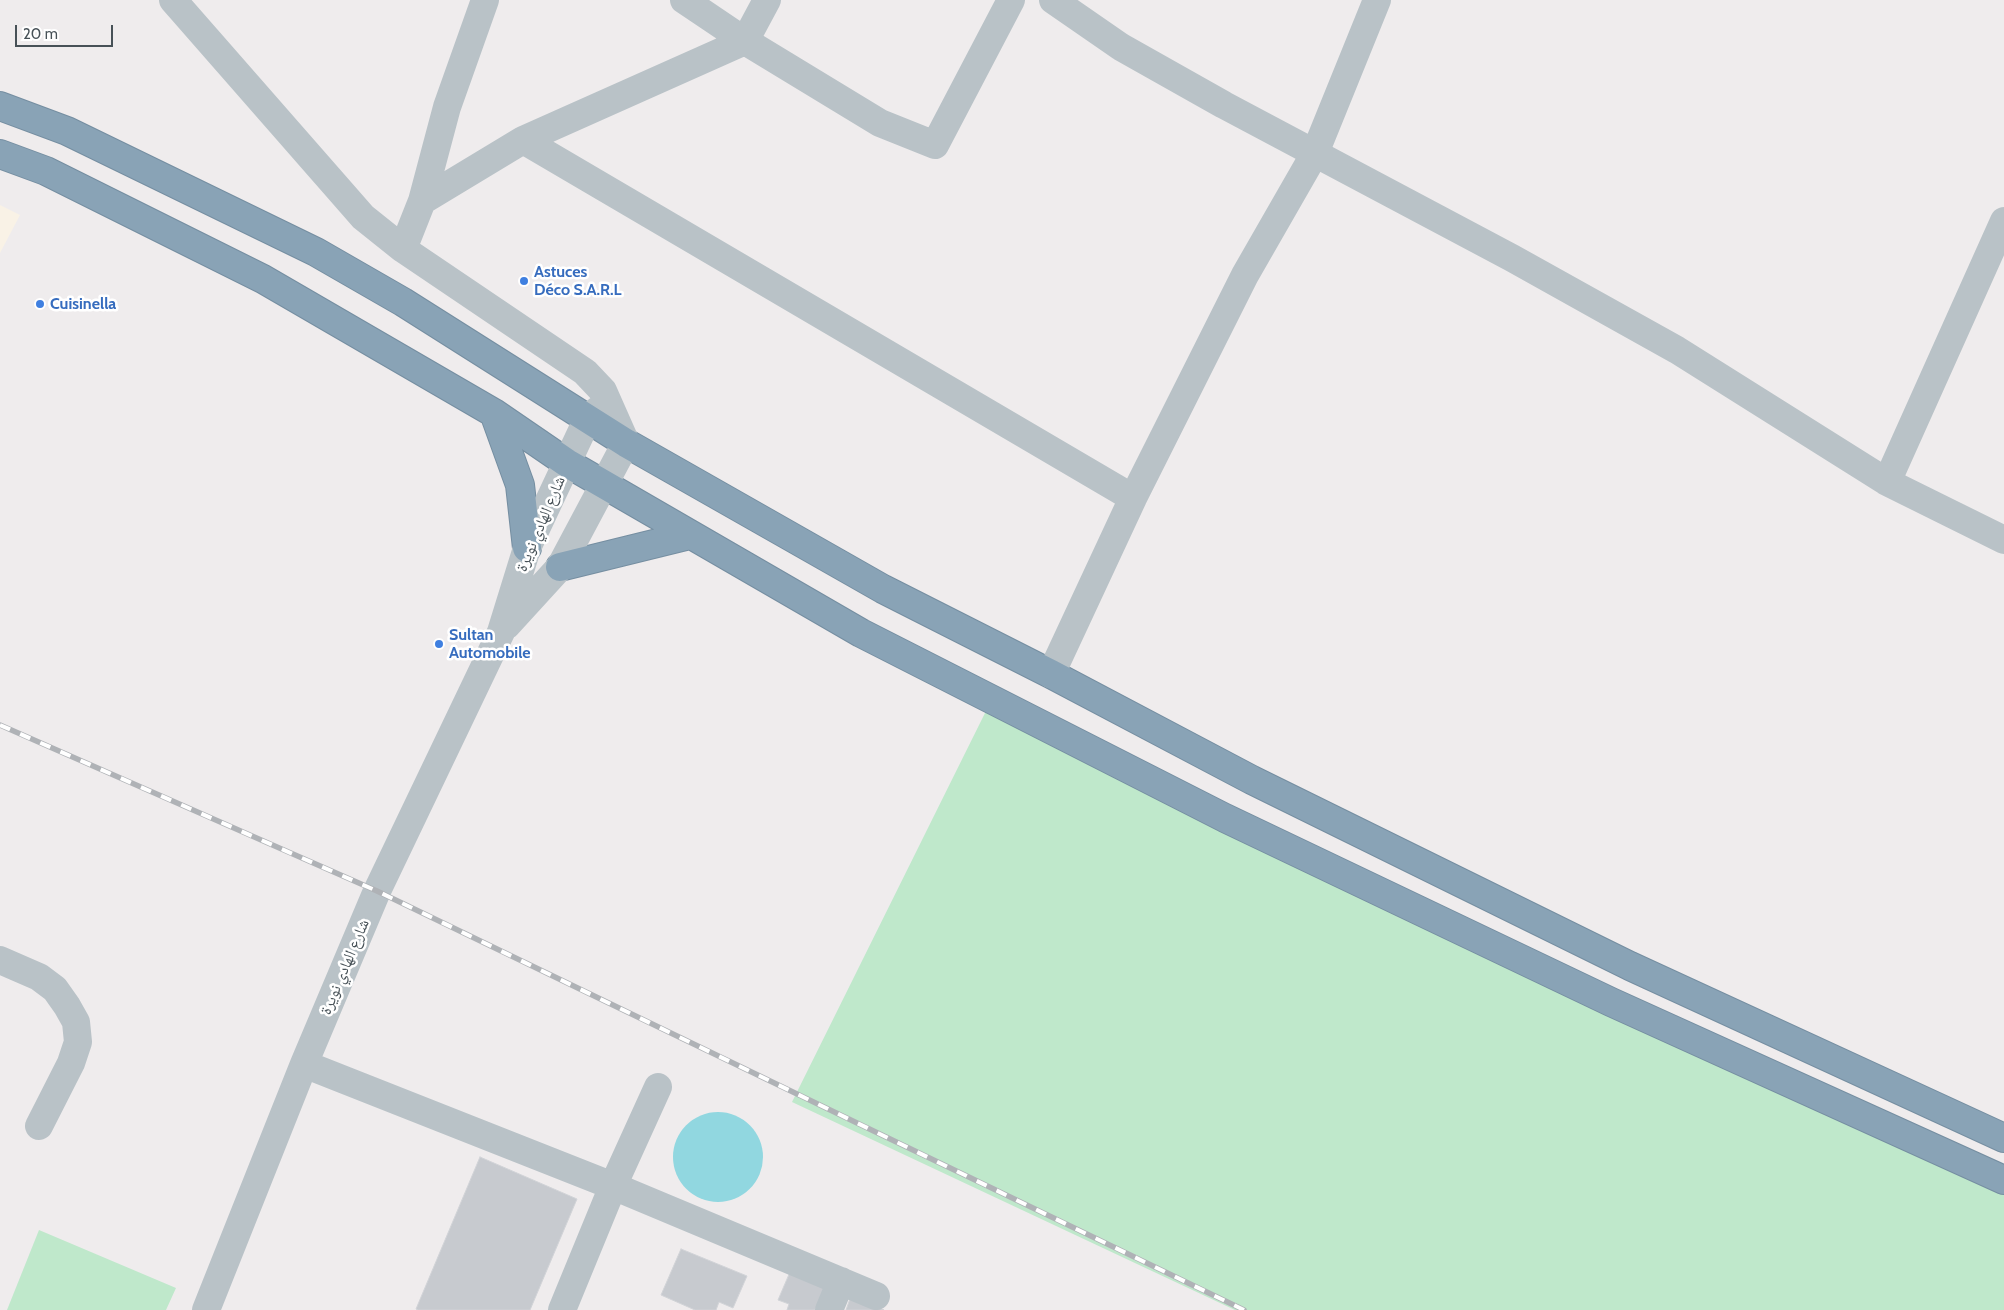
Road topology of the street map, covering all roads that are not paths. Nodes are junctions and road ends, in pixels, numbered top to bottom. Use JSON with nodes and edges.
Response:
{"nodes":[{"id":1,"x":173,"y":0,"type":"edge"},
{"id":2,"x":485,"y":0,"type":"edge"},
{"id":3,"x":684,"y":0,"type":"edge"},
{"id":4,"x":767,"y":0,"type":"edge"},
{"id":5,"x":1011,"y":0,"type":"edge"},
{"id":6,"x":1053,"y":0,"type":"edge"},
{"id":7,"x":1377,"y":0,"type":"edge"},
{"id":8,"x":745,"y":40,"type":"junction"},
{"id":9,"x":0,"y":106,"type":"edge"},
{"id":10,"x":523,"y":140,"type":"junction"},
{"id":11,"x":0,"y":154,"type":"edge"},
{"id":12,"x":1314,"y":154,"type":"junction"},
{"id":13,"x":422,"y":200,"type":"junction"},
{"id":14,"x":2004,"y":221,"type":"edge"},
{"id":15,"x":403,"y":249,"type":"junction"},
{"id":16,"x":598,"y":410,"type":"junction"},
{"id":17,"x":494,"y":413,"type":"junction"},
{"id":18,"x":626,"y":443,"type":"junction"},
{"id":19,"x":567,"y":463,"type":"junction"},
{"id":20,"x":1887,"y":482,"type":"junction"},
{"id":21,"x":605,"y":484,"type":"junction"},
{"id":22,"x":1133,"y":498,"type":"junction"},
{"id":23,"x":690,"y":535,"type":"junction"},
{"id":24,"x":2004,"y":540,"type":"edge"},
{"id":25,"x":527,"y":548,"type":"junction"},
{"id":26,"x":560,"y":567,"type":"junction"},
{"id":27,"x":501,"y":632,"type":"junction"},
{"id":28,"x":1051,"y":674,"type":"junction"},
{"id":29,"x":0,"y":960,"type":"edge"},
{"id":30,"x":304,"y":1064,"type":"junction"},
{"id":31,"x":658,"y":1087,"type":"dead end"},
{"id":32,"x":39,"y":1126,"type":"dead end"},
{"id":33,"x":2004,"y":1138,"type":"edge"},
{"id":34,"x":2004,"y":1180,"type":"edge"},
{"id":35,"x":613,"y":1186,"type":"junction"},
{"id":36,"x":840,"y":1281,"type":"junction"},
{"id":37,"x":876,"y":1296,"type":"dead end"},
{"id":38,"x":206,"y":1310,"type":"edge"},
{"id":39,"x":562,"y":1310,"type":"edge"},
{"id":40,"x":830,"y":1310,"type":"edge"}],
"edges":[{"from":1,"to":15,"type":"street"},
{"from":2,"to":13,"type":"street"},
{"from":3,"to":8,"type":"street"},
{"from":4,"to":8,"type":"street"},
{"from":5,"to":8,"type":"street"},
{"from":6,"to":12,"type":"street"},
{"from":7,"to":12,"type":"street"},
{"from":8,"to":10,"type":"street"},
{"from":9,"to":16,"type":"highway"},
{"from":10,"to":13,"type":"street"},
{"from":10,"to":22,"type":"street"},
{"from":11,"to":17,"type":"highway"},
{"from":12,"to":20,"type":"street"},
{"from":12,"to":22,"type":"street"},
{"from":13,"to":15,"type":"street"},
{"from":14,"to":20,"type":"street"},
{"from":15,"to":16,"type":"street"},
{"from":16,"to":18,"type":"highway"},
{"from":16,"to":19,"type":"street","name":"شارع الهادي نويرة"},
{"from":17,"to":19,"type":"highway"},
{"from":17,"to":25,"type":"highway"},
{"from":18,"to":21,"type":"street","name":"شارع الهادي نويرة"},
{"from":18,"to":28,"type":"highway"},
{"from":19,"to":21,"type":"highway"},
{"from":19,"to":25,"type":"street","name":"شارع الهادي نويرة"},
{"from":20,"to":24,"type":"street"},
{"from":21,"to":23,"type":"highway"},
{"from":21,"to":26,"type":"street","name":"شارع الهادي نويرة"},
{"from":22,"to":28,"type":"street"},
{"from":23,"to":26,"type":"highway"},
{"from":23,"to":34,"type":"highway"},
{"from":25,"to":27,"type":"street","name":"شارع الهادي نويرة"},
{"from":26,"to":27,"type":"street","name":"شارع الهادي نويرة"},
{"from":27,"to":30,"type":"street","name":"شارع الهادي نويرة"},
{"from":28,"to":33,"type":"highway"},
{"from":29,"to":32,"type":"street"},
{"from":30,"to":35,"type":"street"},
{"from":30,"to":38,"type":"street","name":"شارع الهادي نويرة"},
{"from":31,"to":35,"type":"street"},
{"from":35,"to":36,"type":"street"},
{"from":35,"to":39,"type":"street"},
{"from":36,"to":37,"type":"street"},
{"from":36,"to":40,"type":"street"}]}
